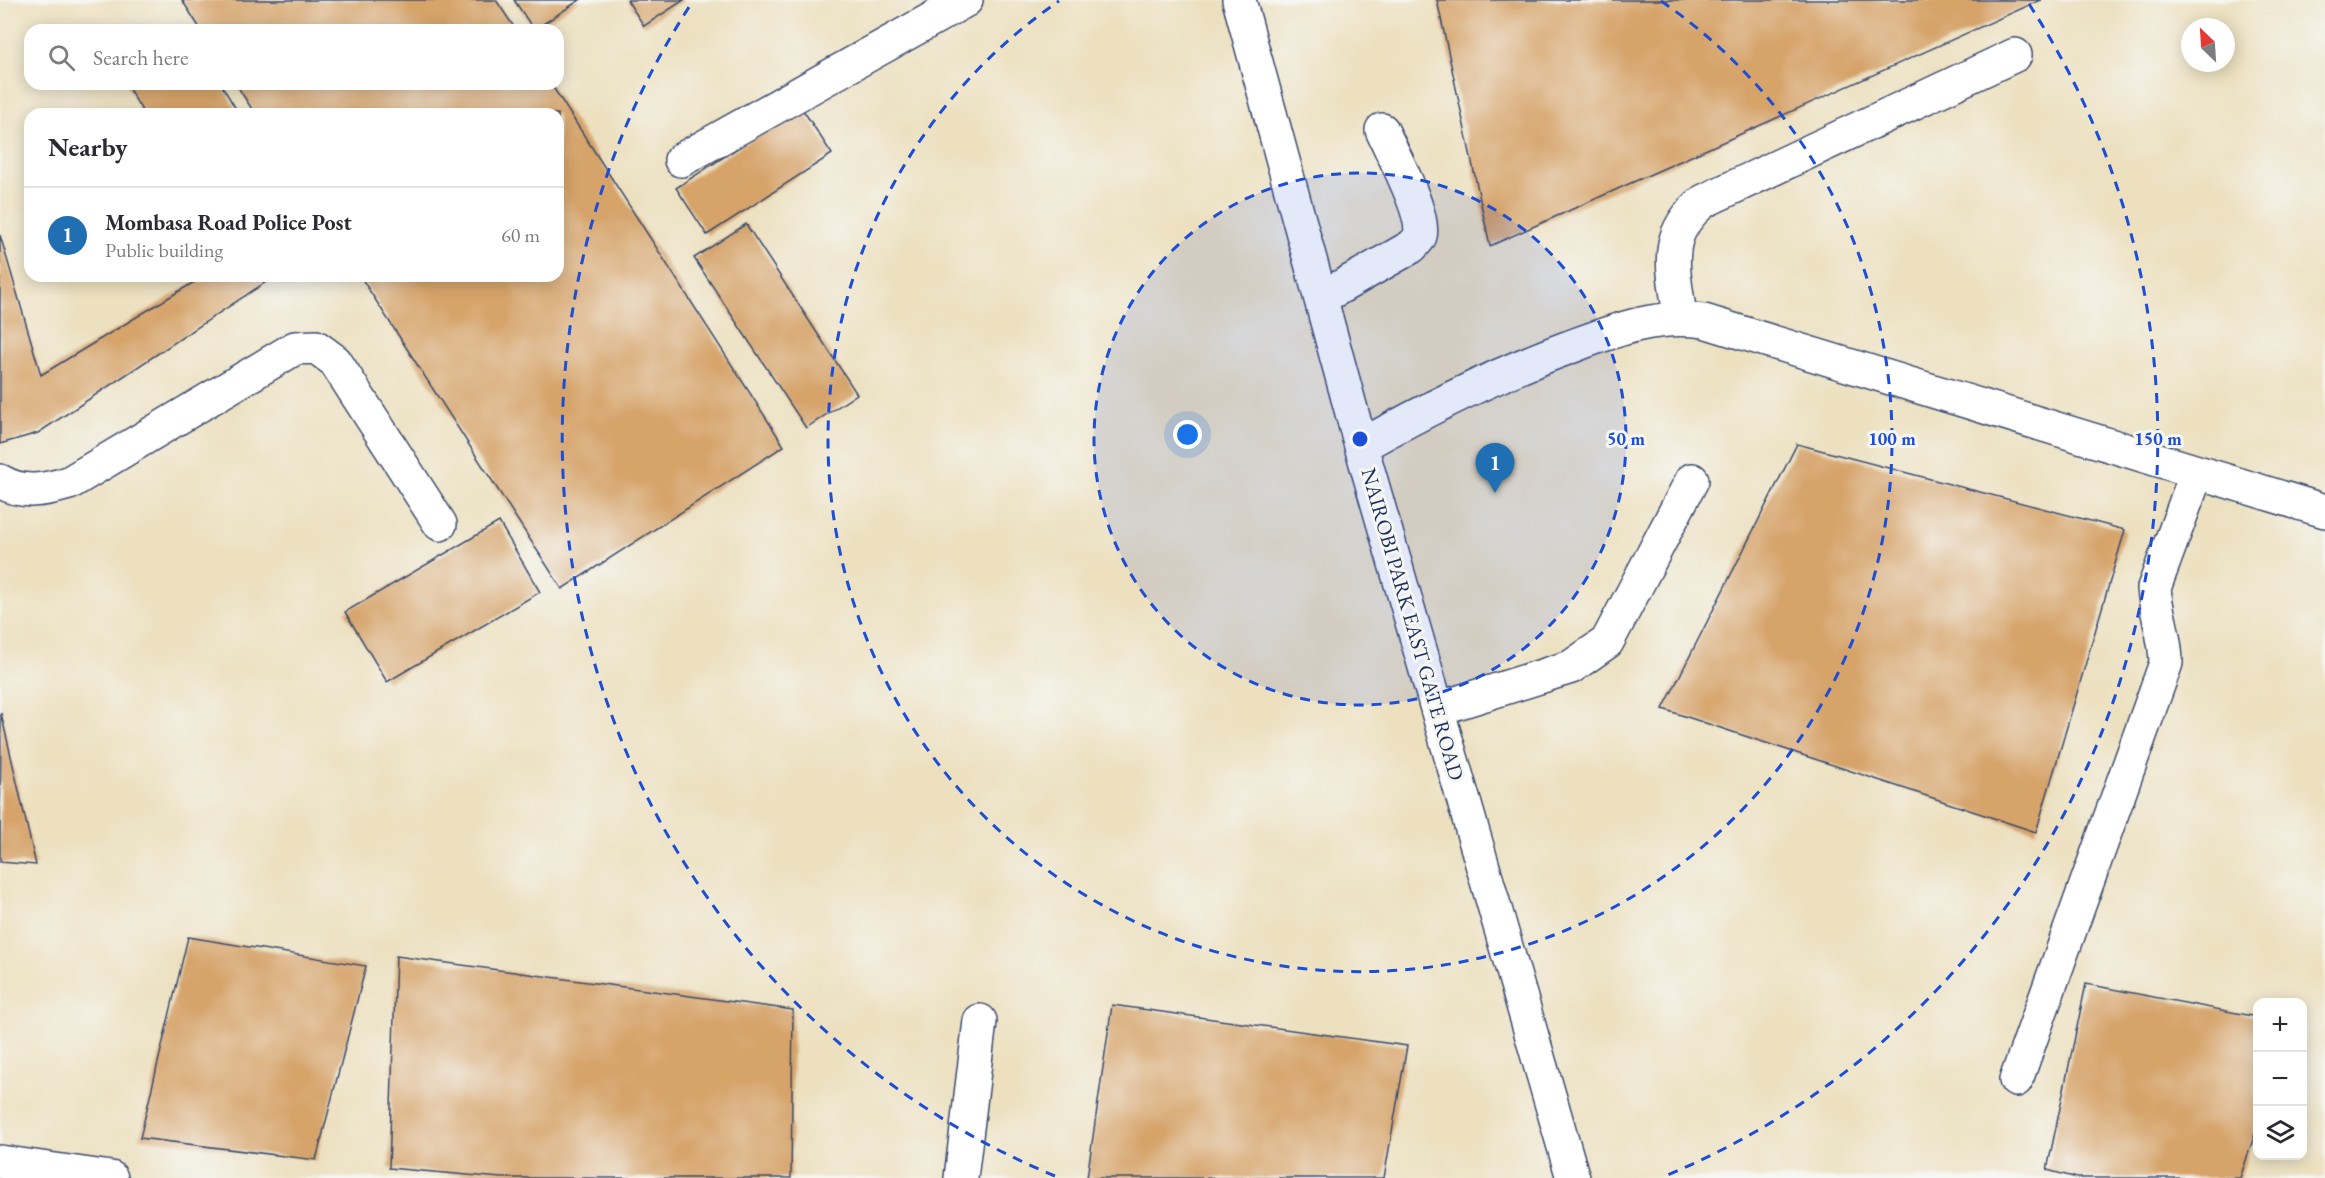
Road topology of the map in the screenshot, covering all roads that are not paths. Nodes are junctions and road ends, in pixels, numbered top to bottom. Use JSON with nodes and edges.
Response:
{"nodes":[{"id":1,"x":966,"y":0,"type":"edge"},
{"id":2,"x":1239,"y":0,"type":"edge"},
{"id":3,"x":2015,"y":55,"type":"dead end"},
{"id":4,"x":1382,"y":130,"type":"dead end"},
{"id":5,"x":681,"y":160,"type":"dead end"},
{"id":6,"x":1321,"y":298,"type":"junction"},
{"id":7,"x":1680,"y":317,"type":"junction"},
{"id":8,"x":1361,"y":446,"type":"junction"},
{"id":9,"x":2197,"y":472,"type":"junction"},
{"id":10,"x":1692,"y":480,"type":"dead end"},
{"id":11,"x":0,"y":482,"type":"edge"},
{"id":12,"x":2325,"y":511,"type":"edge"},
{"id":13,"x":440,"y":524,"type":"dead end"},
{"id":14,"x":1437,"y":709,"type":"junction"},
{"id":15,"x":980,"y":1021,"type":"dead end"},
{"id":16,"x":2016,"y":1080,"type":"dead end"},
{"id":17,"x":0,"y":1162,"type":"edge"},
{"id":18,"x":111,"y":1178,"type":"edge"},
{"id":19,"x":961,"y":1178,"type":"edge"},
{"id":20,"x":1573,"y":1178,"type":"edge"}],
"edges":[{"from":1,"to":5,"type":"street"},
{"from":2,"to":6,"type":"street","name":"NAIROBI PARK EAST GATE ROAD"},
{"from":3,"to":7,"type":"street"},
{"from":4,"to":6,"type":"street"},
{"from":6,"to":8,"type":"street","name":"NAIROBI PARK EAST GATE ROAD"},
{"from":7,"to":8,"type":"street"},
{"from":7,"to":9,"type":"street"},
{"from":8,"to":14,"type":"street","name":"NAIROBI PARK EAST GATE ROAD"},
{"from":9,"to":12,"type":"street"},
{"from":9,"to":16,"type":"street"},
{"from":10,"to":14,"type":"street"},
{"from":11,"to":13,"type":"street"},
{"from":14,"to":20,"type":"street","name":"NAIROBI PARK EAST GATE ROAD"},
{"from":15,"to":19,"type":"street"},
{"from":17,"to":18,"type":"street"}]}
